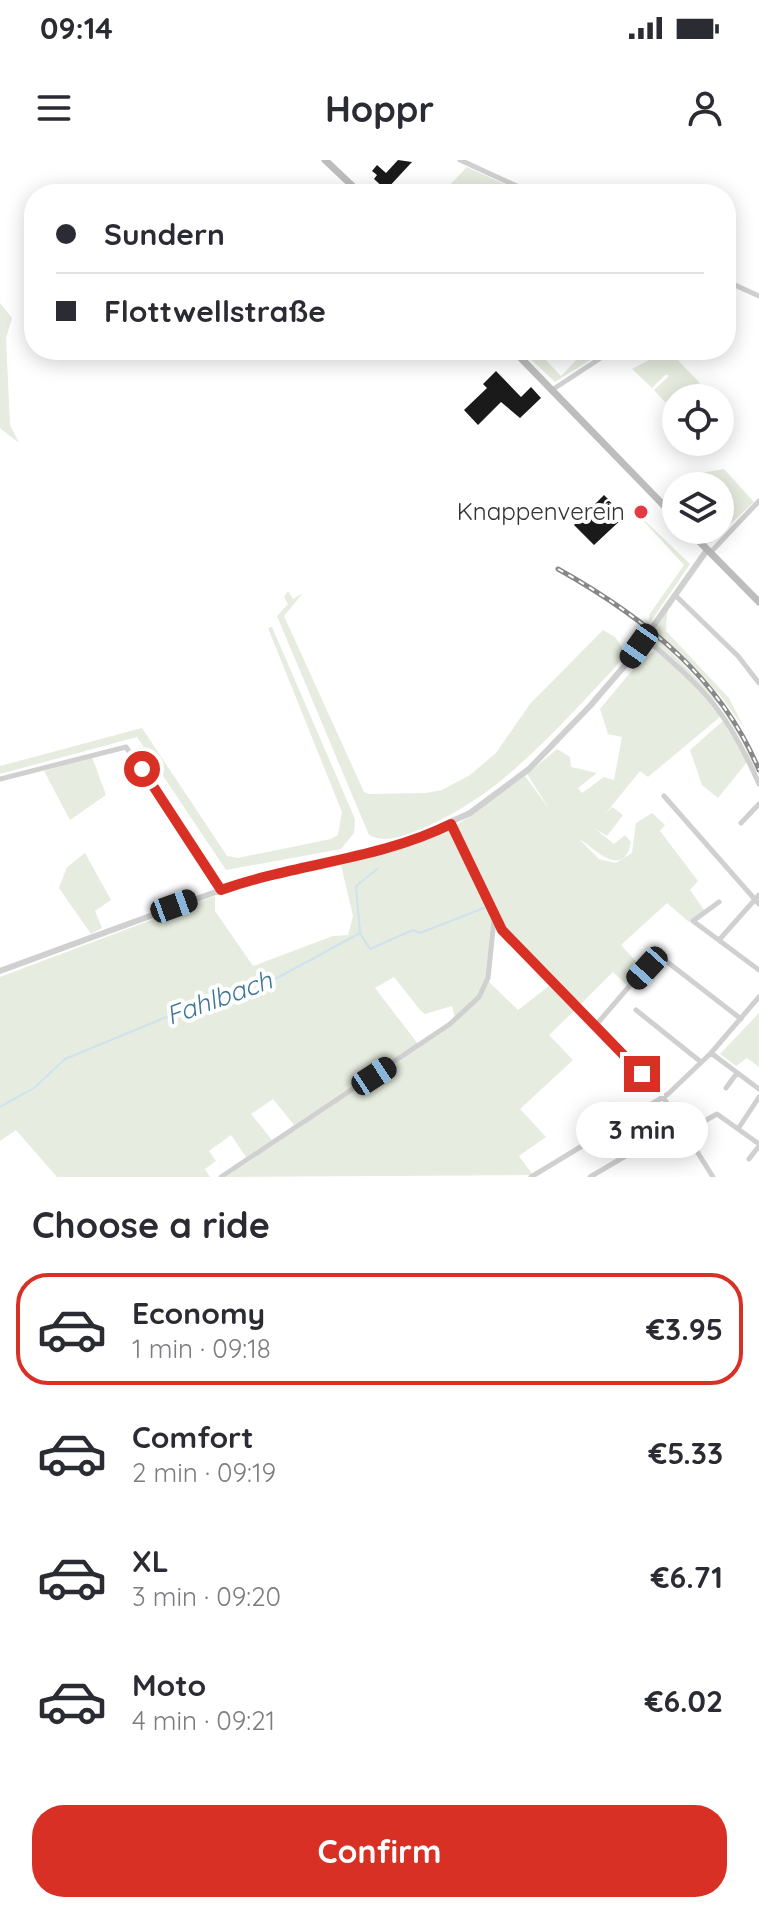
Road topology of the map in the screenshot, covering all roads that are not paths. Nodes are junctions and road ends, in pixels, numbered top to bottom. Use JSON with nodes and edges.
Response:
{"nodes":[{"id":1,"x":325,"y":160,"type":"edge"},
{"id":2,"x":460,"y":160,"type":"edge"},
{"id":3,"x":350,"y":184,"type":"edge"},
{"id":4,"x":512,"y":184,"type":"edge"},
{"id":5,"x":736,"y":286,"type":"edge"},
{"id":6,"x":759,"y":296,"type":"edge"},
{"id":7,"x":523,"y":360,"type":"edge"},
{"id":8,"x":598,"y":360,"type":"edge"},
{"id":9,"x":552,"y":390,"type":"junction"},
{"id":10,"x":759,"y":501,"type":"edge"},
{"id":11,"x":662,"y":504,"type":"edge"},
{"id":12,"x":701,"y":544,"type":"edge"},
{"id":13,"x":708,"y":551,"type":"junction"},
{"id":14,"x":675,"y":595,"type":"junction"},
{"id":15,"x":759,"y":602,"type":"edge"},
{"id":16,"x":645,"y":638,"type":"junction"},
{"id":17,"x":759,"y":683,"type":"edge"},
{"id":18,"x":0,"y":779,"type":"edge"},
{"id":19,"x":759,"y":784,"type":"edge"},
{"id":20,"x":664,"y":796,"type":"dead end"},
{"id":21,"x":759,"y":804,"type":"edge"},
{"id":22,"x":741,"y":823,"type":"dead end"},
{"id":23,"x":451,"y":824,"type":"junction"},
{"id":24,"x":221,"y":890,"type":"junction"},
{"id":25,"x":759,"y":895,"type":"edge"},
{"id":26,"x":719,"y":902,"type":"dead end"},
{"id":27,"x":758,"y":903,"type":"edge"},
{"id":28,"x":495,"y":918,"type":"junction"},
{"id":29,"x":719,"y":940,"type":"junction"},
{"id":30,"x":759,"y":970,"type":"edge"},
{"id":31,"x":0,"y":971,"type":"edge"},
{"id":32,"x":759,"y":997,"type":"edge"},
{"id":33,"x":636,"y":1010,"type":"dead end"},
{"id":34,"x":741,"y":1019,"type":"junction"},
{"id":35,"x":596,"y":1025,"type":"junction"},
{"id":36,"x":711,"y":1053,"type":"junction"},
{"id":37,"x":701,"y":1062,"type":"junction"},
{"id":38,"x":737,"y":1073,"type":"junction"},
{"id":39,"x":726,"y":1088,"type":"dead end"},
{"id":40,"x":759,"y":1089,"type":"edge"},
{"id":41,"x":663,"y":1097,"type":"junction"},
{"id":42,"x":759,"y":1097,"type":"edge"},
{"id":43,"x":680,"y":1124,"type":"junction"},
{"id":44,"x":738,"y":1129,"type":"junction"},
{"id":45,"x":685,"y":1132,"type":"junction"},
{"id":46,"x":759,"y":1145,"type":"edge"},
{"id":47,"x":749,"y":1159,"type":"dead end"},
{"id":48,"x":221,"y":1177,"type":"edge"},
{"id":49,"x":531,"y":1177,"type":"edge"},
{"id":50,"x":590,"y":1177,"type":"edge"},
{"id":51,"x":713,"y":1177,"type":"edge"}],
"edges":[{"from":1,"to":3,"type":"main road"},
{"from":2,"to":4,"type":"street"},
{"from":5,"to":6,"type":"street"},
{"from":7,"to":9,"type":"main road"},
{"from":8,"to":9,"type":"street"},
{"from":9,"to":11,"type":"main road"},
{"from":10,"to":13,"type":"street"},
{"from":12,"to":13,"type":"main road"},
{"from":13,"to":14,"type":"street"},
{"from":13,"to":15,"type":"main road"},
{"from":14,"to":16,"type":"street"},
{"from":14,"to":17,"type":"street"},
{"from":16,"to":19,"type":"street"},
{"from":16,"to":23,"type":"street"},
{"from":18,"to":24,"type":"street"},
{"from":20,"to":27,"type":"street"},
{"from":21,"to":22,"type":"street"},
{"from":23,"to":24,"type":"street"},
{"from":23,"to":28,"type":"street"},
{"from":24,"to":31,"type":"street"},
{"from":25,"to":27,"type":"street"},
{"from":26,"to":29,"type":"street"},
{"from":27,"to":29,"type":"street"},
{"from":28,"to":35,"type":"street"},
{"from":28,"to":48,"type":"street"},
{"from":29,"to":30,"type":"street"},
{"from":32,"to":34,"type":"street"},
{"from":33,"to":37,"type":"street"},
{"from":34,"to":35,"type":"street"},
{"from":34,"to":36,"type":"street"},
{"from":35,"to":41,"type":"street"},
{"from":36,"to":37,"type":"street"},
{"from":36,"to":38,"type":"street"},
{"from":37,"to":41,"type":"street"},
{"from":38,"to":39,"type":"street"},
{"from":38,"to":40,"type":"street"},
{"from":41,"to":43,"type":"street"},
{"from":41,"to":49,"type":"street"},
{"from":42,"to":44,"type":"street"},
{"from":43,"to":45,"type":"street"},
{"from":43,"to":50,"type":"street"},
{"from":44,"to":45,"type":"street"},
{"from":44,"to":46,"type":"street"},
{"from":45,"to":51,"type":"street"},
{"from":46,"to":47,"type":"street"}]}
